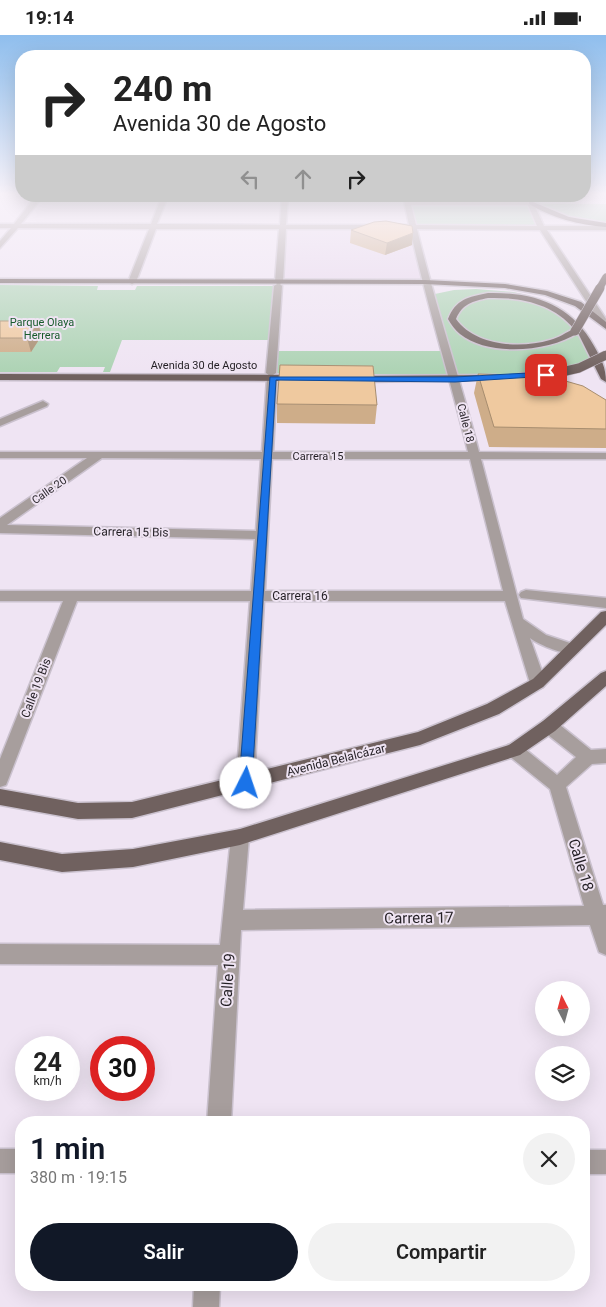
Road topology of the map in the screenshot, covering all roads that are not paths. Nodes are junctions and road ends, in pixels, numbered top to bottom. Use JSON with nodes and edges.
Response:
{"nodes":[{"id":1,"x":143,"y":254,"type":"edge"},
{"id":2,"x":281,"y":254,"type":"edge"},
{"id":3,"x":419,"y":254,"type":"edge"},
{"id":4,"x":560,"y":254,"type":"edge"},
{"id":5,"x":606,"y":277,"type":"edge"},
{"id":6,"x":0,"y":281,"type":"edge"},
{"id":7,"x":132,"y":282,"type":"junction"},
{"id":8,"x":426,"y":282,"type":"junction"},
{"id":9,"x":278,"y":284,"type":"junction"},
{"id":10,"x":606,"y":324,"type":"edge"},
{"id":11,"x":576,"y":328,"type":"junction"},
{"id":12,"x":606,"y":355,"type":"edge"},
{"id":13,"x":272,"y":376,"type":"junction"},
{"id":14,"x":0,"y":377,"type":"edge"},
{"id":15,"x":518,"y":377,"type":"junction"},
{"id":16,"x":311,"y":379,"type":"edge"},
{"id":17,"x":340,"y":379,"type":"edge"},
{"id":18,"x":606,"y":379,"type":"edge"},
{"id":19,"x":455,"y":380,"type":"junction"},
{"id":20,"x":548,"y":384,"type":"edge"},
{"id":21,"x":43,"y":404,"type":"dead end"},
{"id":22,"x":0,"y":423,"type":"edge"},
{"id":23,"x":0,"y":455,"type":"edge"},
{"id":24,"x":98,"y":456,"type":"junction"},
{"id":25,"x":268,"y":456,"type":"junction"},
{"id":26,"x":475,"y":456,"type":"junction"},
{"id":27,"x":606,"y":456,"type":"edge"},
{"id":28,"x":0,"y":524,"type":"edge"},
{"id":29,"x":0,"y":529,"type":"edge"},
{"id":30,"x":262,"y":535,"type":"junction"},
{"id":31,"x":526,"y":595,"type":"dead end"},
{"id":32,"x":0,"y":596,"type":"edge"},
{"id":33,"x":72,"y":596,"type":"junction"},
{"id":34,"x":258,"y":596,"type":"junction"},
{"id":35,"x":511,"y":596,"type":"junction"},
{"id":36,"x":606,"y":603,"type":"edge"},
{"id":37,"x":606,"y":616,"type":"edge"},
{"id":38,"x":517,"y":621,"type":"junction"},
{"id":39,"x":571,"y":649,"type":"junction"},
{"id":40,"x":606,"y":677,"type":"edge"},
{"id":41,"x":538,"y":683,"type":"junction"},
{"id":42,"x":549,"y":726,"type":"junction"},
{"id":43,"x":514,"y":750,"type":"junction"},
{"id":44,"x":588,"y":757,"type":"junction"},
{"id":45,"x":606,"y":757,"type":"edge"},
{"id":46,"x":0,"y":780,"type":"edge"},
{"id":47,"x":246,"y":783,"type":"junction"},
{"id":48,"x":557,"y":785,"type":"junction"},
{"id":49,"x":0,"y":797,"type":"edge"},
{"id":50,"x":240,"y":837,"type":"junction"},
{"id":51,"x":0,"y":851,"type":"edge"},
{"id":52,"x":602,"y":915,"type":"edge"},
{"id":53,"x":232,"y":920,"type":"junction"},
{"id":54,"x":606,"y":945,"type":"edge"},
{"id":55,"x":0,"y":954,"type":"edge"},
{"id":56,"x":230,"y":955,"type":"junction"},
{"id":57,"x":219,"y":1116,"type":"edge"},
{"id":58,"x":0,"y":1161,"type":"edge"},
{"id":59,"x":15,"y":1161,"type":"edge"},
{"id":60,"x":606,"y":1161,"type":"edge"},
{"id":61,"x":590,"y":1162,"type":"edge"},
{"id":62,"x":207,"y":1291,"type":"edge"},
{"id":63,"x":206,"y":1307,"type":"edge"}],
"edges":[{"from":1,"to":7,"type":"street"},
{"from":2,"to":9,"type":"street"},
{"from":3,"to":8,"type":"street","name":"Calle 18"},
{"from":4,"to":10,"type":"street"},
{"from":5,"to":11,"type":"main road","bridge":true},
{"from":6,"to":7,"type":"main road"},
{"from":7,"to":9,"type":"main road"},
{"from":8,"to":9,"type":"main road"},
{"from":8,"to":10,"type":"main road"},
{"from":8,"to":19,"type":"street","name":"Calle 18"},
{"from":9,"to":13,"type":"street"},
{"from":11,"to":11,"type":"main road"},
{"from":11,"to":18,"type":"main road"},
{"from":12,"to":15,"type":"main road","bridge":true},
{"from":13,"to":14,"type":"main road","name":"Avenida 30 de Agosto"},
{"from":13,"to":16,"type":"main road","name":"Avenida 30 de Agosto"},
{"from":13,"to":25,"type":"street"},
{"from":15,"to":19,"type":"main road"},
{"from":15,"to":20,"type":"main road"},
{"from":17,"to":19,"type":"main road"},
{"from":19,"to":26,"type":"street","name":"Calle 18"},
{"from":21,"to":22,"type":"street"},
{"from":23,"to":24,"type":"street","name":"Carrera 15"},
{"from":24,"to":25,"type":"street","name":"Carrera 15"},
{"from":24,"to":28,"type":"street","name":"Calle 20"},
{"from":25,"to":26,"type":"street","name":"Carrera 15"},
{"from":25,"to":30,"type":"street"},
{"from":26,"to":27,"type":"street","name":"Carrera 15"},
{"from":26,"to":35,"type":"street","name":"Calle 18"},
{"from":29,"to":30,"type":"street","name":"Carrera 15 Bis"},
{"from":30,"to":34,"type":"street"},
{"from":31,"to":36,"type":"street"},
{"from":32,"to":33,"type":"street","name":"Carrera 16"},
{"from":33,"to":34,"type":"street","name":"Carrera 16"},
{"from":33,"to":46,"type":"street","name":"Calle 19 Bis"},
{"from":34,"to":35,"type":"street","name":"Carrera 16"},
{"from":34,"to":47,"type":"street"},
{"from":35,"to":38,"type":"street","name":"Calle 18"},
{"from":37,"to":39,"type":"main road","name":"Avenida Belalcázar"},
{"from":38,"to":39,"type":"street"},
{"from":38,"to":41,"type":"street","name":"Calle 18"},
{"from":39,"to":41,"type":"main road","name":"Avenida Belalcázar"},
{"from":40,"to":42,"type":"main road"},
{"from":41,"to":47,"type":"main road","name":"Avenida Belalcázar"},
{"from":42,"to":43,"type":"main road"},
{"from":42,"to":44,"type":"street"},
{"from":43,"to":48,"type":"street"},
{"from":43,"to":50,"type":"main road"},
{"from":44,"to":45,"type":"street"},
{"from":44,"to":48,"type":"street"},
{"from":47,"to":49,"type":"main road","name":"Avenida Belalcázar"},
{"from":48,"to":52,"type":"street","name":"Calle 18"},
{"from":50,"to":51,"type":"main road"},
{"from":50,"to":53,"type":"street","name":"Calle 19"},
{"from":52,"to":53,"type":"street","name":"Carrera 17"},
{"from":52,"to":54,"type":"street","name":"Calle 18"},
{"from":53,"to":56,"type":"street","name":"Calle 19"},
{"from":55,"to":56,"type":"street"},
{"from":56,"to":57,"type":"street","name":"Calle 19"},
{"from":58,"to":59,"type":"street"},
{"from":60,"to":61,"type":"street"},
{"from":62,"to":63,"type":"street"}]}
